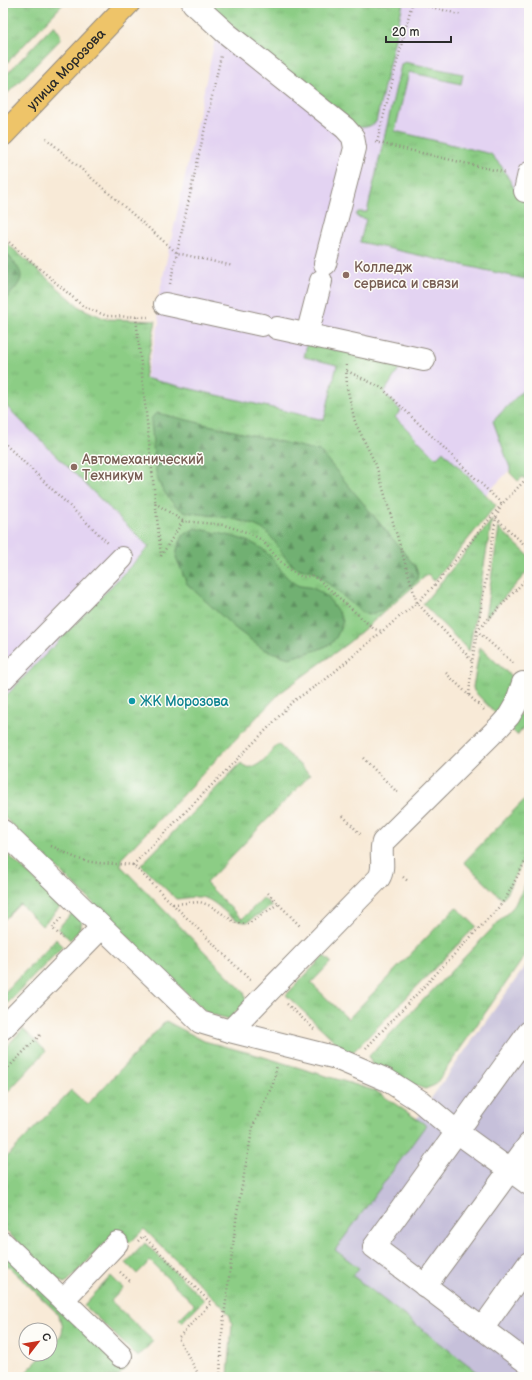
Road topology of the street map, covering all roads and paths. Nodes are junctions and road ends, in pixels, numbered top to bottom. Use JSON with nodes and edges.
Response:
{"nodes":[{"id":1,"x":129,"y":3,"type":"edge"},
{"id":2,"x":193,"y":3,"type":"edge"},
{"id":3,"x":412,"y":3,"type":"edge"},
{"id":4,"x":416,"y":3,"type":"edge"},
{"id":5,"x":462,"y":15,"type":"dead end"},
{"id":6,"x":226,"y":33,"type":"junction"},
{"id":7,"x":3,"y":135,"type":"edge"},
{"id":8,"x":353,"y":137,"type":"junction"},
{"id":9,"x":46,"y":138,"type":"dead end"},
{"id":10,"x":377,"y":142,"type":"junction"},
{"id":11,"x":527,"y":181,"type":"edge"},
{"id":12,"x":3,"y":237,"type":"edge"},
{"id":13,"x":177,"y":253,"type":"junction"},
{"id":14,"x":233,"y":266,"type":"dead end"},
{"id":15,"x":529,"y":302,"type":"edge"},
{"id":16,"x":165,"y":304,"type":"junction"},
{"id":17,"x":136,"y":317,"type":"junction"},
{"id":18,"x":527,"y":320,"type":"dead end"},
{"id":19,"x":307,"y":335,"type":"junction"},
{"id":20,"x":336,"y":341,"type":"junction"},
{"id":21,"x":424,"y":360,"type":"dead end"},
{"id":22,"x":347,"y":371,"type":"junction"},
{"id":23,"x":3,"y":442,"type":"edge"},
{"id":24,"x":529,"y":476,"type":"edge"},
{"id":25,"x":155,"y":503,"type":"junction"},
{"id":26,"x":502,"y":504,"type":"junction"},
{"id":27,"x":496,"y":518,"type":"junction"},
{"id":28,"x":183,"y":521,"type":"junction"},
{"id":29,"x":529,"y":549,"type":"edge"},
{"id":30,"x":122,"y":558,"type":"joint"},
{"id":31,"x":529,"y":576,"type":"edge"},
{"id":32,"x":417,"y":603,"type":"junction"},
{"id":33,"x":383,"y":631,"type":"junction"},
{"id":34,"x":477,"y":631,"type":"junction"},
{"id":35,"x":472,"y":662,"type":"junction"},
{"id":36,"x":446,"y":673,"type":"dead end"},
{"id":37,"x":520,"y":675,"type":"joint"},
{"id":38,"x":3,"y":679,"type":"edge"},
{"id":39,"x":363,"y":758,"type":"dead end"},
{"id":40,"x":415,"y":810,"type":"junction"},
{"id":41,"x":10,"y":838,"type":"edge"},
{"id":42,"x":529,"y":854,"type":"edge"},
{"id":43,"x":133,"y":865,"type":"junction"},
{"id":44,"x":268,"y":893,"type":"dead end"},
{"id":45,"x":76,"y":902,"type":"junction"},
{"id":46,"x":172,"y":904,"type":"junction"},
{"id":47,"x":278,"y":904,"type":"junction"},
{"id":48,"x":102,"y":927,"type":"junction"},
{"id":49,"x":66,"y":941,"type":"dead end"},
{"id":50,"x":315,"y":943,"type":"junction"},
{"id":51,"x":264,"y":995,"type":"junction"},
{"id":52,"x":3,"y":1028,"type":"edge"},
{"id":53,"x":230,"y":1031,"type":"junction"},
{"id":54,"x":529,"y":1032,"type":"edge"},
{"id":55,"x":41,"y":1034,"type":"dead end"},
{"id":56,"x":280,"y":1044,"type":"junction"},
{"id":57,"x":351,"y":1064,"type":"junction"},
{"id":58,"x":3,"y":1073,"type":"edge"},
{"id":59,"x":457,"y":1132,"type":"junction"},
{"id":60,"x":529,"y":1144,"type":"edge"},
{"id":61,"x":510,"y":1170,"type":"junction"},
{"id":62,"x":529,"y":1184,"type":"edge"},
{"id":63,"x":3,"y":1243,"type":"edge"},
{"id":64,"x":125,"y":1245,"type":"joint"},
{"id":65,"x":529,"y":1263,"type":"edge"},
{"id":66,"x":425,"y":1286,"type":"junction"},
{"id":67,"x":63,"y":1300,"type":"junction"},
{"id":68,"x":482,"y":1329,"type":"junction"},
{"id":69,"x":121,"y":1356,"type":"dead end"},
{"id":70,"x":529,"y":1364,"type":"edge"},
{"id":71,"x":200,"y":1377,"type":"edge"},
{"id":72,"x":220,"y":1377,"type":"edge"}],
"edges":[{"from":1,"to":7,"type":"main road","name":"улица Морозова"},
{"from":2,"to":6,"type":"lane"},
{"from":3,"to":10,"type":"path"},
{"from":4,"to":5,"type":"path"},
{"from":6,"to":8,"type":"lane"},
{"from":6,"to":13,"type":"path"},
{"from":8,"to":10,"type":"path"},
{"from":8,"to":19,"type":"lane"},
{"from":9,"to":13,"type":"path"},
{"from":10,"to":11,"type":"path"},
{"from":12,"to":17,"type":"path"},
{"from":13,"to":14,"type":"path"},
{"from":13,"to":16,"type":"path"},
{"from":15,"to":18,"type":"path"},
{"from":16,"to":17,"type":"path"},
{"from":16,"to":19,"type":"lane"},
{"from":17,"to":25,"type":"path"},
{"from":19,"to":20,"type":"lane"},
{"from":20,"to":21,"type":"lane"},
{"from":20,"to":22,"type":"path"},
{"from":22,"to":26,"type":"path"},
{"from":22,"to":32,"type":"path"},
{"from":23,"to":30,"type":"path"},
{"from":24,"to":26,"type":"path"},
{"from":25,"to":28,"type":"path"},
{"from":25,"to":28,"type":"path"},
{"from":26,"to":27,"type":"path"},
{"from":26,"to":32,"type":"path"},
{"from":27,"to":29,"type":"path"},
{"from":27,"to":34,"type":"path"},
{"from":28,"to":33,"type":"path"},
{"from":30,"to":38,"type":"lane"},
{"from":31,"to":34,"type":"path"},
{"from":32,"to":33,"type":"path"},
{"from":32,"to":35,"type":"path"},
{"from":33,"to":43,"type":"path"},
{"from":34,"to":35,"type":"path"},
{"from":34,"to":37,"type":"path"},
{"from":35,"to":36,"type":"path"},
{"from":37,"to":40,"type":"lane"},
{"from":39,"to":40,"type":"path"},
{"from":40,"to":50,"type":"lane"},
{"from":41,"to":43,"type":"path"},
{"from":41,"to":45,"type":"lane"},
{"from":42,"to":57,"type":"path"},
{"from":43,"to":46,"type":"path"},
{"from":44,"to":47,"type":"path"},
{"from":45,"to":48,"type":"lane"},
{"from":45,"to":49,"type":"path"},
{"from":46,"to":47,"type":"path"},
{"from":46,"to":51,"type":"path"},
{"from":47,"to":50,"type":"path"},
{"from":48,"to":52,"type":"lane"},
{"from":48,"to":53,"type":"lane"},
{"from":50,"to":51,"type":"lane"},
{"from":51,"to":53,"type":"lane"},
{"from":53,"to":56,"type":"lane"},
{"from":54,"to":59,"type":"lane"},
{"from":55,"to":58,"type":"path"},
{"from":56,"to":57,"type":"lane"},
{"from":56,"to":72,"type":"path"},
{"from":57,"to":59,"type":"lane"},
{"from":59,"to":61,"type":"lane"},
{"from":59,"to":66,"type":"lane"},
{"from":60,"to":61,"type":"lane"},
{"from":61,"to":62,"type":"lane"},
{"from":61,"to":66,"type":"lane"},
{"from":63,"to":67,"type":"lane"},
{"from":64,"to":67,"type":"lane"},
{"from":64,"to":71,"type":"path"},
{"from":65,"to":68,"type":"lane"},
{"from":66,"to":68,"type":"lane"},
{"from":67,"to":69,"type":"lane"},
{"from":68,"to":70,"type":"lane"}]}
